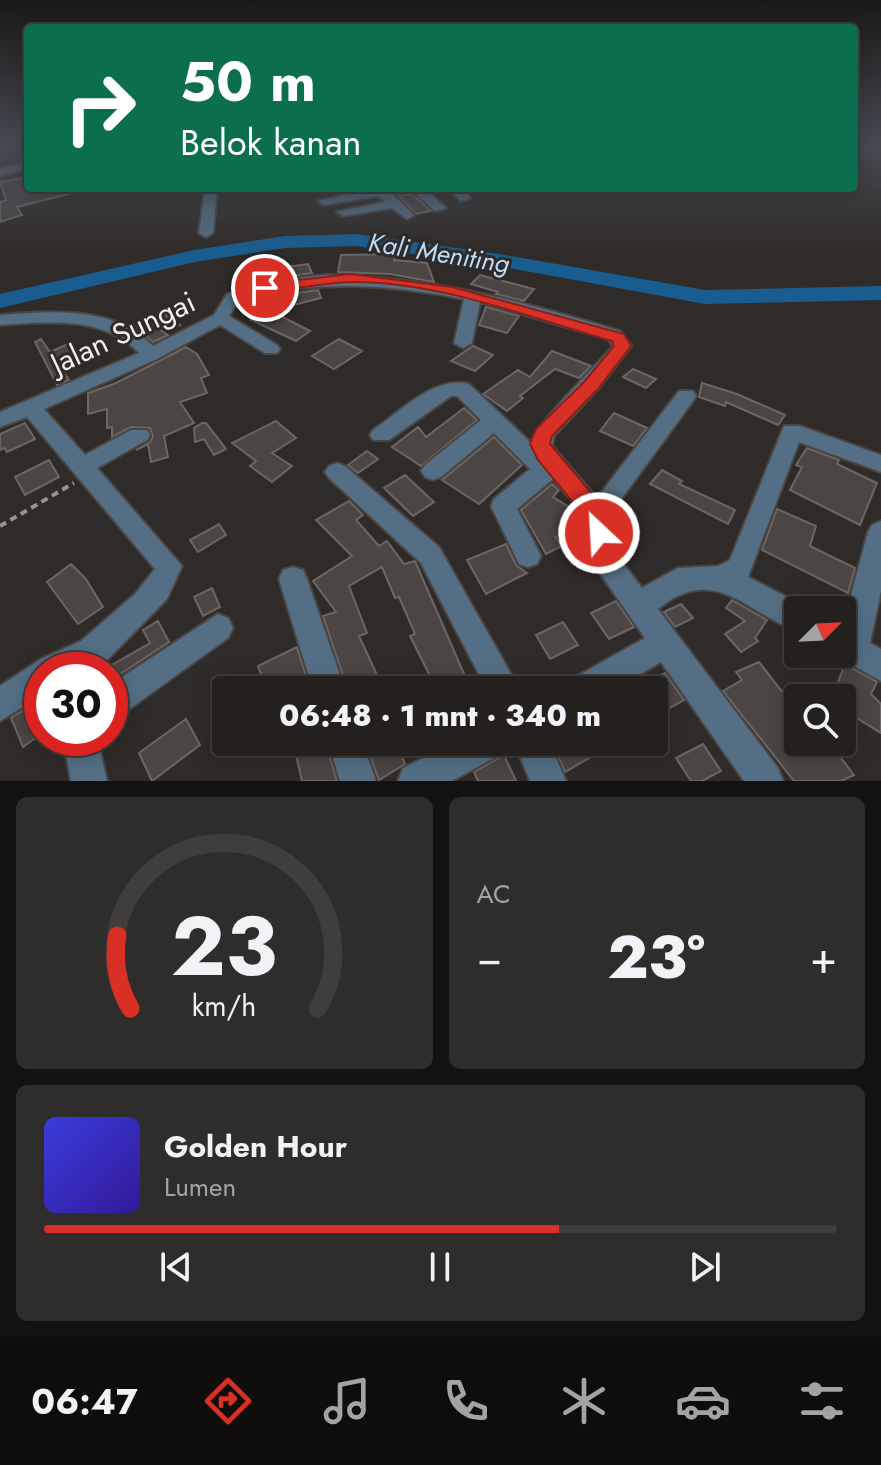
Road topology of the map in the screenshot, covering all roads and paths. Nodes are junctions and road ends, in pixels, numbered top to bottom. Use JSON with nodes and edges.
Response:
{"nodes":[{"id":1,"x":211,"y":192,"type":"edge"},
{"id":2,"x":371,"y":192,"type":"edge"},
{"id":3,"x":384,"y":192,"type":"edge"},
{"id":4,"x":422,"y":192,"type":"edge"},
{"id":5,"x":458,"y":192,"type":"edge"},
{"id":6,"x":465,"y":198,"type":"dead end"},
{"id":7,"x":324,"y":201,"type":"dead end"},
{"id":8,"x":395,"y":204,"type":"junction"},
{"id":9,"x":440,"y":208,"type":"dead end"},
{"id":10,"x":343,"y":212,"type":"dead end"},
{"id":11,"x":407,"y":215,"type":"dead end"},
{"id":12,"x":206,"y":233,"type":"dead end"},
{"id":13,"x":387,"y":277,"type":"dead end"},
{"id":14,"x":470,"y":296,"type":"junction"},
{"id":15,"x":220,"y":318,"type":"junction"},
{"id":16,"x":0,"y":320,"type":"edge"},
{"id":17,"x":463,"y":343,"type":"dead end"},
{"id":18,"x":271,"y":349,"type":"dead end"},
{"id":19,"x":150,"y":355,"type":"junction"},
{"id":20,"x":686,"y":396,"type":"dead end"},
{"id":21,"x":30,"y":407,"type":"junction"},
{"id":22,"x":0,"y":420,"type":"edge"},
{"id":23,"x":495,"y":420,"type":"junction"},
{"id":24,"x":139,"y":435,"type":"dead end"},
{"id":25,"x":381,"y":435,"type":"dead end"},
{"id":26,"x":881,"y":464,"type":"edge"},
{"id":27,"x":545,"y":470,"type":"junction"},
{"id":28,"x":84,"y":471,"type":"junction"},
{"id":29,"x":433,"y":471,"type":"dead end"},
{"id":30,"x":337,"y":472,"type":"dead end"},
{"id":31,"x":597,"y":523,"type":"junction"},
{"id":32,"x":0,"y":526,"type":"edge"},
{"id":33,"x":881,"y":532,"type":"edge"},
{"id":34,"x":528,"y":556,"type":"dead end"},
{"id":35,"x":723,"y":578,"type":"junction"},
{"id":36,"x":293,"y":579,"type":"dead end"},
{"id":37,"x":640,"y":606,"type":"junction"},
{"id":38,"x":784,"y":611,"type":"edge"},
{"id":39,"x":856,"y":618,"type":"edge"},
{"id":40,"x":218,"y":628,"type":"dead end"},
{"id":41,"x":666,"y":643,"type":"junction"},
{"id":42,"x":856,"y":651,"type":"edge"},
{"id":43,"x":94,"y":652,"type":"edge"},
{"id":44,"x":881,"y":666,"type":"edge"},
{"id":45,"x":324,"y":676,"type":"edge"},
{"id":46,"x":496,"y":676,"type":"edge"},
{"id":47,"x":608,"y":676,"type":"edge"},
{"id":48,"x":24,"y":688,"type":"edge"},
{"id":49,"x":128,"y":691,"type":"edge"},
{"id":50,"x":0,"y":705,"type":"edge"},
{"id":51,"x":84,"y":756,"type":"edge"},
{"id":52,"x":350,"y":756,"type":"edge"},
{"id":53,"x":463,"y":756,"type":"edge"},
{"id":54,"x":537,"y":756,"type":"edge"},
{"id":55,"x":89,"y":781,"type":"edge"},
{"id":56,"x":358,"y":781,"type":"edge"},
{"id":57,"x":416,"y":781,"type":"edge"},
{"id":58,"x":548,"y":781,"type":"edge"},
{"id":59,"x":765,"y":781,"type":"edge"}],
"edges":[{"from":1,"to":12,"type":"street"},
{"from":2,"to":7,"type":"street"},
{"from":3,"to":8,"type":"street"},
{"from":4,"to":9,"type":"street"},
{"from":5,"to":6,"type":"street"},
{"from":8,"to":10,"type":"street"},
{"from":8,"to":11,"type":"street"},
{"from":13,"to":14,"type":"street"},
{"from":14,"to":15,"type":"street","name":"Jalan Sungai"},
{"from":14,"to":17,"type":"street"},
{"from":14,"to":31,"type":"street"},
{"from":15,"to":18,"type":"street"},
{"from":15,"to":19,"type":"street","name":"Jalan Sungai"},
{"from":16,"to":19,"type":"street"},
{"from":19,"to":21,"type":"street","name":"Jalan Sungai"},
{"from":20,"to":31,"type":"street"},
{"from":21,"to":22,"type":"street","name":"Jalan Sungai"},
{"from":21,"to":28,"type":"street"},
{"from":23,"to":25,"type":"street"},
{"from":23,"to":27,"type":"street"},
{"from":23,"to":29,"type":"street"},
{"from":24,"to":28,"type":"street"},
{"from":26,"to":35,"type":"street"},
{"from":27,"to":31,"type":"street"},
{"from":27,"to":34,"type":"street"},
{"from":28,"to":32,"type":"path"},
{"from":28,"to":43,"type":"street"},
{"from":30,"to":46,"type":"street"},
{"from":31,"to":37,"type":"street"},
{"from":33,"to":39,"type":"street"},
{"from":35,"to":37,"type":"street"},
{"from":35,"to":38,"type":"street"},
{"from":36,"to":45,"type":"street"},
{"from":37,"to":41,"type":"street"},
{"from":40,"to":49,"type":"street"},
{"from":41,"to":47,"type":"street"},
{"from":41,"to":59,"type":"street"},
{"from":42,"to":44,"type":"street"},
{"from":48,"to":50,"type":"street"},
{"from":51,"to":55,"type":"street"},
{"from":52,"to":56,"type":"street"},
{"from":53,"to":57,"type":"street"},
{"from":54,"to":58,"type":"street"}]}
